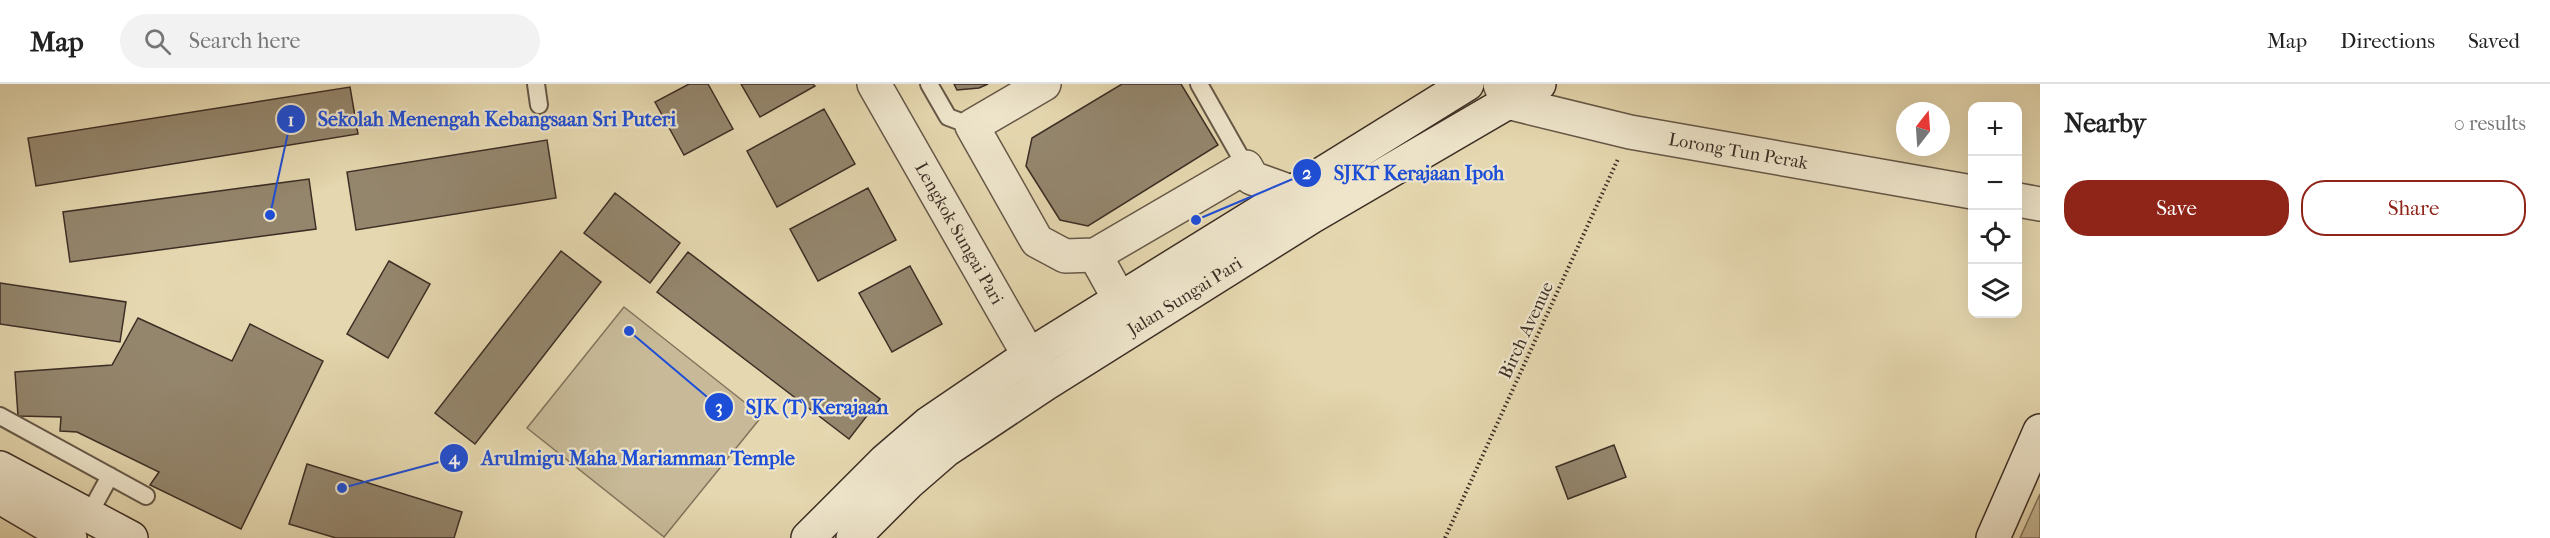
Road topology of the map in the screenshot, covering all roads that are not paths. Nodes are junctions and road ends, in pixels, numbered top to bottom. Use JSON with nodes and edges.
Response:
{"nodes":[{"id":1,"x":536,"y":84,"type":"edge"},
{"id":2,"x":874,"y":84,"type":"edge"},
{"id":3,"x":929,"y":84,"type":"edge"},
{"id":4,"x":1044,"y":84,"type":"edge"},
{"id":5,"x":1200,"y":84,"type":"edge"},
{"id":6,"x":1467,"y":84,"type":"edge"},
{"id":7,"x":1539,"y":84,"type":"edge"},
{"id":8,"x":1504,"y":93,"type":"edge"},
{"id":9,"x":539,"y":105,"type":"dead end"},
{"id":10,"x":972,"y":126,"type":"junction"},
{"id":11,"x":1246,"y":167,"type":"junction"},
{"id":12,"x":1968,"y":191,"type":"edge"},
{"id":13,"x":1291,"y":192,"type":"junction"},
{"id":14,"x":2022,"y":201,"type":"edge"},
{"id":15,"x":2040,"y":204,"type":"edge"},
{"id":16,"x":1095,"y":255,"type":"junction"},
{"id":17,"x":1120,"y":300,"type":"junction"},
{"id":18,"x":1028,"y":356,"type":"junction"},
{"id":19,"x":1045,"y":384,"type":"junction"},
{"id":20,"x":0,"y":416,"type":"edge"},
{"id":21,"x":2040,"y":431,"type":"edge"},
{"id":22,"x":0,"y":468,"type":"edge"},
{"id":23,"x":110,"y":476,"type":"junction"},
{"id":24,"x":146,"y":496,"type":"dead end"},
{"id":25,"x":0,"y":497,"type":"edge"},
{"id":26,"x":852,"y":525,"type":"edge"},
{"id":27,"x":100,"y":531,"type":"edge"},
{"id":28,"x":808,"y":538,"type":"edge"},
{"id":29,"x":1992,"y":538,"type":"edge"}],
"edges":[{"from":1,"to":9,"type":"lane"},
{"from":2,"to":18,"type":"main road","name":"Lengkok Sungai Pari"},
{"from":3,"to":10,"type":"lane"},
{"from":4,"to":10,"type":"main road"},
{"from":5,"to":11,"type":"lane"},
{"from":6,"to":13,"type":"main road","name":"Jalan Sungai Pari"},
{"from":7,"to":8,"type":"main road","name":"Jalan Sungai Pari"},
{"from":8,"to":12,"type":"main road","name":"Lorong Tun Perak"},
{"from":8,"to":19,"type":"main road","name":"Jalan Sungai Pari"},
{"from":10,"to":16,"type":"main road"},
{"from":11,"to":13,"type":"main road"},
{"from":11,"to":16,"type":"main road"},
{"from":13,"to":17,"type":"main road","name":"Jalan Sungai Pari"},
{"from":14,"to":15,"type":"main road"},
{"from":16,"to":17,"type":"main road"},
{"from":17,"to":18,"type":"main road","name":"Jalan Sungai Pari"},
{"from":18,"to":19,"type":"main road","name":"Lengkok Sungai Pari"},
{"from":18,"to":26,"type":"main road","name":"Jalan Sungai Pari"},
{"from":19,"to":26,"type":"main road","name":"Jalan Sungai Pari"},
{"from":20,"to":23,"type":"lane"},
{"from":21,"to":29,"type":"main road"},
{"from":22,"to":27,"type":"main road"},
{"from":23,"to":24,"type":"lane"},
{"from":23,"to":27,"type":"lane"},
{"from":25,"to":27,"type":"main road"},
{"from":26,"to":28,"type":"main road","name":"Jalan Sungai Pari"}]}
